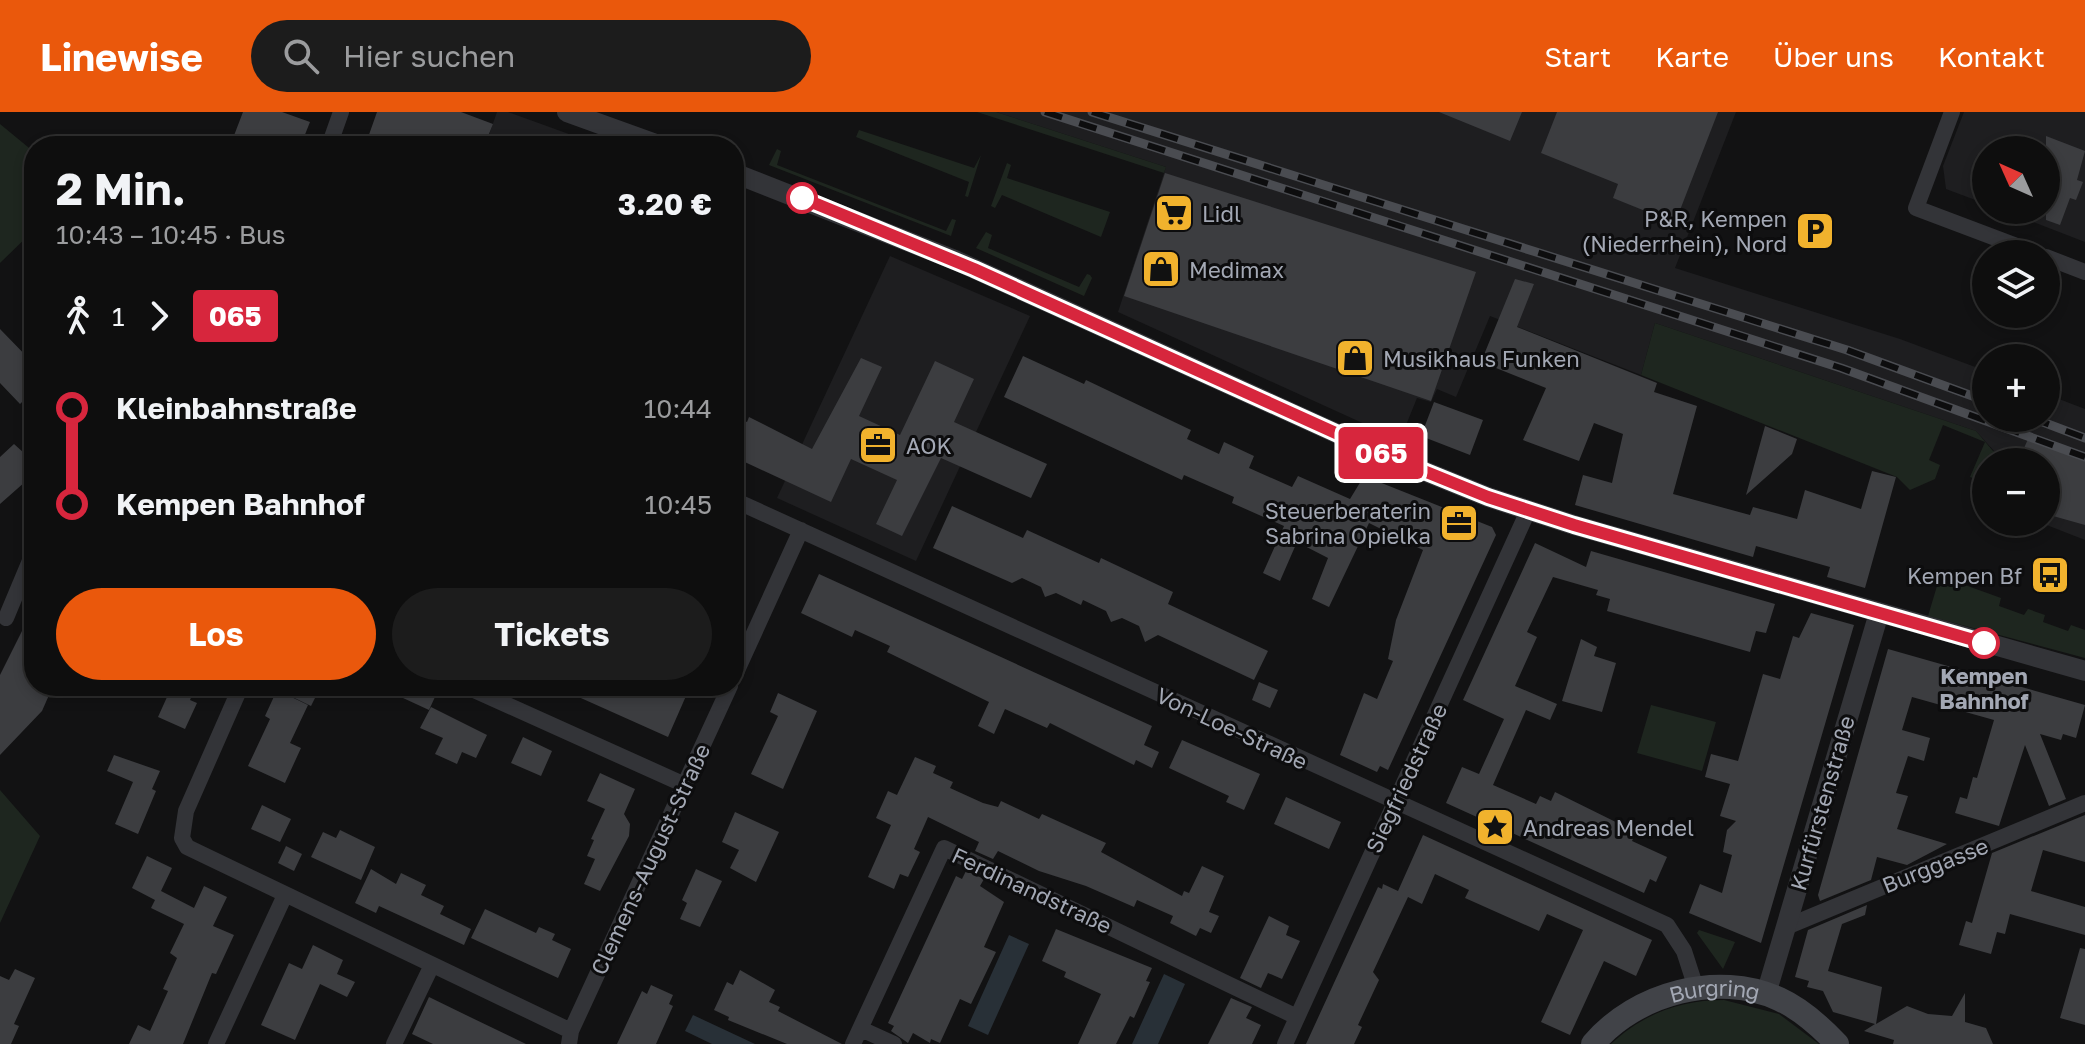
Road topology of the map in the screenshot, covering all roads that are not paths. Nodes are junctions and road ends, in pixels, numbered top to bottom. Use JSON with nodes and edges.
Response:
{"nodes":[{"id":1,"x":341,"y":112,"type":"edge"},
{"id":2,"x":567,"y":112,"type":"edge"},
{"id":3,"x":1952,"y":112,"type":"edge"},
{"id":4,"x":333,"y":136,"type":"edge"},
{"id":5,"x":633,"y":136,"type":"edge"},
{"id":6,"x":744,"y":177,"type":"edge"},
{"id":7,"x":2001,"y":240,"type":"edge"},
{"id":8,"x":2060,"y":262,"type":"edge"},
{"id":9,"x":2085,"y":272,"type":"edge"},
{"id":10,"x":744,"y":504,"type":"edge"},
{"id":11,"x":1528,"y":511,"type":"junction"},
{"id":12,"x":801,"y":530,"type":"junction"},
{"id":13,"x":24,"y":575,"type":"edge"},
{"id":14,"x":1879,"y":613,"type":"junction"},
{"id":15,"x":6,"y":618,"type":"dead end"},
{"id":16,"x":744,"y":655,"type":"edge"},
{"id":17,"x":2085,"y":671,"type":"edge"},
{"id":18,"x":237,"y":696,"type":"edge"},
{"id":19,"x":487,"y":696,"type":"edge"},
{"id":20,"x":725,"y":696,"type":"edge"},
{"id":21,"x":685,"y":785,"type":"junction"},
{"id":22,"x":1394,"y":803,"type":"junction"},
{"id":23,"x":2085,"y":803,"type":"edge"},
{"id":24,"x":285,"y":895,"type":"junction"},
{"id":25,"x":1786,"y":927,"type":"junction"},
{"id":26,"x":432,"y":965,"type":"junction"},
{"id":27,"x":1696,"y":988,"type":"junction"},
{"id":28,"x":1766,"y":994,"type":"junction"},
{"id":29,"x":1297,"y":1017,"type":"junction"},
{"id":30,"x":857,"y":1036,"type":"edge"},
{"id":31,"x":570,"y":1038,"type":"edge"},
{"id":32,"x":216,"y":1044,"type":"edge"},
{"id":33,"x":394,"y":1044,"type":"edge"},
{"id":34,"x":894,"y":1044,"type":"edge"},
{"id":35,"x":1285,"y":1044,"type":"edge"},
{"id":36,"x":1593,"y":1044,"type":"edge"},
{"id":37,"x":1837,"y":1044,"type":"edge"}],
"edges":[{"from":1,"to":4,"type":"street"},
{"from":2,"to":5,"type":"street"},
{"from":3,"to":7,"type":"street"},
{"from":6,"to":11,"type":"street"},
{"from":8,"to":9,"type":"street"},
{"from":10,"to":12,"type":"street","name":"Von-Loe-Straße"},
{"from":11,"to":14,"type":"street"},
{"from":11,"to":22,"type":"street","name":"Siegfriedstraße"},
{"from":12,"to":16,"type":"street"},
{"from":12,"to":22,"type":"street","name":"Von-Loe-Straße"},
{"from":13,"to":15,"type":"street"},
{"from":14,"to":17,"type":"street"},
{"from":14,"to":25,"type":"street","name":"Kurfürstenstraße"},
{"from":18,"to":24,"type":"street"},
{"from":19,"to":21,"type":"street"},
{"from":20,"to":21,"type":"street","name":"Clemens-August-Straße"},
{"from":21,"to":31,"type":"street","name":"Clemens-August-Straße"},
{"from":22,"to":27,"type":"street","name":"Von-Loe-Straße"},
{"from":22,"to":29,"type":"street","name":"Siegfriedstraße"},
{"from":23,"to":25,"type":"street","name":"Burggasse"},
{"from":24,"to":26,"type":"street"},
{"from":24,"to":32,"type":"street"},
{"from":25,"to":28,"type":"street","name":"Kurfürstenstraße"},
{"from":26,"to":31,"type":"street"},
{"from":26,"to":33,"type":"street"},
{"from":27,"to":28,"type":"main road","name":"Burgring"},
{"from":27,"to":36,"type":"main road","name":"Burgring"},
{"from":28,"to":37,"type":"main road","name":"Burgring"},
{"from":29,"to":30,"type":"street","name":"Ferdinandstraße"},
{"from":29,"to":35,"type":"street","name":"Siegfriedstraße"},
{"from":30,"to":34,"type":"street","name":"Ferdinandstraße"}]}
